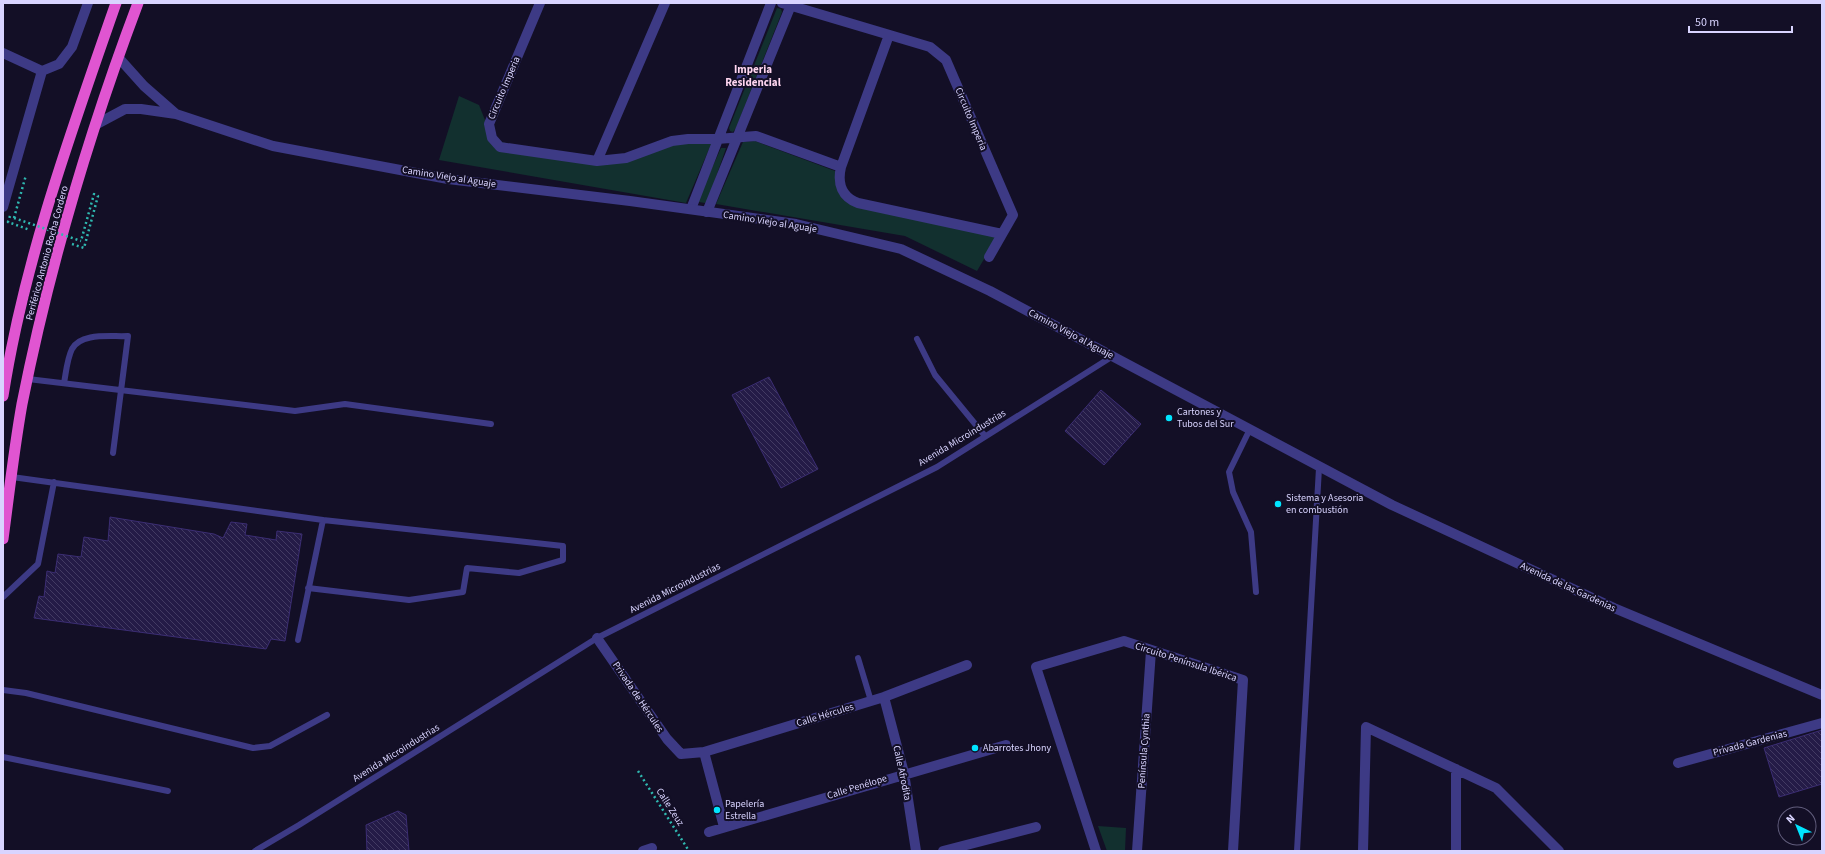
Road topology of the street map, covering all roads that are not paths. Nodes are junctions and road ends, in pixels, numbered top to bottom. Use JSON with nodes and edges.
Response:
{"nodes":[{"id":1,"x":88,"y":3,"type":"edge"},
{"id":2,"x":116,"y":3,"type":"edge"},
{"id":3,"x":138,"y":3,"type":"edge"},
{"id":4,"x":540,"y":3,"type":"edge"},
{"id":5,"x":665,"y":3,"type":"edge"},
{"id":6,"x":771,"y":3,"type":"edge"},
{"id":7,"x":786,"y":4,"type":"edge"},
{"id":8,"x":889,"y":35,"type":"junction"},
{"id":9,"x":3,"y":53,"type":"edge"},
{"id":10,"x":118,"y":58,"type":"junction"},
{"id":11,"x":42,"y":71,"type":"junction"},
{"id":12,"x":176,"y":114,"type":"junction"},
{"id":13,"x":95,"y":125,"type":"junction"},
{"id":14,"x":739,"y":137,"type":"junction"},
{"id":15,"x":717,"y":139,"type":"junction"},
{"id":16,"x":597,"y":161,"type":"junction"},
{"id":17,"x":841,"y":167,"type":"junction"},
{"id":18,"x":3,"y":207,"type":"edge"},
{"id":19,"x":691,"y":210,"type":"junction"},
{"id":20,"x":707,"y":212,"type":"junction"},
{"id":21,"x":1002,"y":234,"type":"junction"},
{"id":22,"x":989,"y":257,"type":"dead end"},
{"id":23,"x":917,"y":339,"type":"dead end"},
{"id":24,"x":1113,"y":356,"type":"junction"},
{"id":25,"x":28,"y":379,"type":"junction"},
{"id":26,"x":64,"y":383,"type":"junction"},
{"id":27,"x":119,"y":390,"type":"junction"},
{"id":28,"x":3,"y":396,"type":"edge"},
{"id":29,"x":491,"y":424,"type":"dead end"},
{"id":30,"x":1250,"y":429,"type":"junction"},
{"id":31,"x":985,"y":436,"type":"junction"},
{"id":32,"x":113,"y":453,"type":"dead end"},
{"id":33,"x":1320,"y":468,"type":"junction"},
{"id":34,"x":12,"y":476,"type":"junction"},
{"id":35,"x":54,"y":482,"type":"junction"},
{"id":36,"x":323,"y":520,"type":"junction"},
{"id":37,"x":3,"y":539,"type":"edge"},
{"id":38,"x":308,"y":588,"type":"junction"},
{"id":39,"x":1256,"y":592,"type":"dead end"},
{"id":40,"x":3,"y":597,"type":"edge"},
{"id":41,"x":598,"y":638,"type":"junction"},
{"id":42,"x":298,"y":640,"type":"dead end"},
{"id":43,"x":1151,"y":651,"type":"junction"},
{"id":44,"x":858,"y":658,"type":"dead end"},
{"id":45,"x":967,"y":665,"type":"dead end"},
{"id":46,"x":3,"y":690,"type":"edge"},
{"id":47,"x":1822,"y":695,"type":"edge"},
{"id":48,"x":884,"y":697,"type":"junction"},
{"id":49,"x":871,"y":701,"type":"junction"},
{"id":50,"x":327,"y":715,"type":"dead end"},
{"id":51,"x":1822,"y":724,"type":"edge"},
{"id":52,"x":1006,"y":745,"type":"dead end"},
{"id":53,"x":704,"y":752,"type":"junction"},
{"id":54,"x":681,"y":754,"type":"joint"},
{"id":55,"x":3,"y":757,"type":"edge"},
{"id":56,"x":1678,"y":763,"type":"dead end"},
{"id":57,"x":1456,"y":769,"type":"junction"},
{"id":58,"x":904,"y":773,"type":"junction"},
{"id":59,"x":168,"y":791,"type":"dead end"},
{"id":60,"x":724,"y":827,"type":"junction"},
{"id":61,"x":1036,"y":828,"type":"dead end"},
{"id":62,"x":708,"y":832,"type":"dead end"},
{"id":63,"x":255,"y":851,"type":"edge"},
{"id":64,"x":916,"y":851,"type":"edge"},
{"id":65,"x":943,"y":851,"type":"edge"},
{"id":66,"x":1096,"y":851,"type":"edge"},
{"id":67,"x":1137,"y":851,"type":"edge"},
{"id":68,"x":1233,"y":851,"type":"edge"},
{"id":69,"x":1296,"y":851,"type":"edge"},
{"id":70,"x":1363,"y":851,"type":"edge"},
{"id":71,"x":1456,"y":851,"type":"edge"},
{"id":72,"x":1559,"y":851,"type":"edge"}],
"edges":[{"from":1,"to":11,"type":"street"},
{"from":2,"to":28,"type":"highway","name":"Periférico Antonio Rocha Cordero"},
{"from":3,"to":10,"type":"highway","name":"Periférico Antonio Rocha Cordero"},
{"from":4,"to":16,"type":"street","name":"Circuito Imperia"},
{"from":5,"to":16,"type":"street"},
{"from":6,"to":15,"type":"street"},
{"from":7,"to":8,"type":"street","name":"Circuito Imperia"},
{"from":7,"to":14,"type":"street","name":"Circuito Imperia"},
{"from":8,"to":17,"type":"street"},
{"from":8,"to":21,"type":"street","name":"Circuito Imperia"},
{"from":9,"to":11,"type":"street"},
{"from":10,"to":12,"type":"street","name":"Camino Viejo al Aguaje"},
{"from":10,"to":13,"type":"highway","name":"Periférico Antonio Rocha Cordero"},
{"from":11,"to":18,"type":"street"},
{"from":12,"to":13,"type":"street","name":"Camino Viejo al Aguaje"},
{"from":12,"to":19,"type":"street","name":"Camino Viejo al Aguaje"},
{"from":13,"to":25,"type":"highway","name":"Periférico Antonio Rocha Cordero"},
{"from":14,"to":15,"type":"street","name":"Circuito Imperia"},
{"from":14,"to":17,"type":"street","name":"Circuito Imperia"},
{"from":14,"to":20,"type":"street","name":"Circuito Imperia"},
{"from":15,"to":16,"type":"street","name":"Circuito Imperia"},
{"from":15,"to":19,"type":"street"},
{"from":17,"to":21,"type":"street"},
{"from":19,"to":20,"type":"street","name":"Camino Viejo al Aguaje"},
{"from":20,"to":24,"type":"street","name":"Camino Viejo al Aguaje"},
{"from":21,"to":22,"type":"street","name":"Circuito Imperia"},
{"from":23,"to":31,"type":"lane"},
{"from":24,"to":30,"type":"street","name":"Camino Viejo al Aguaje"},
{"from":24,"to":31,"type":"lane","name":"Avenida Microindustrias"},
{"from":25,"to":26,"type":"lane"},
{"from":25,"to":34,"type":"highway","name":"Periférico Antonio Rocha Cordero"},
{"from":26,"to":27,"type":"lane"},
{"from":26,"to":27,"type":"lane"},
{"from":27,"to":29,"type":"lane"},
{"from":27,"to":32,"type":"lane"},
{"from":30,"to":33,"type":"street","name":"Camino Viejo al Aguaje"},
{"from":30,"to":39,"type":"lane"},
{"from":31,"to":41,"type":"lane","name":"Avenida Microindustrias"},
{"from":33,"to":47,"type":"street","name":"Avenida de las Gardenias"},
{"from":33,"to":69,"type":"lane"},
{"from":34,"to":35,"type":"lane"},
{"from":34,"to":37,"type":"highway","name":"Periférico Antonio Rocha Cordero"},
{"from":35,"to":36,"type":"lane"},
{"from":35,"to":40,"type":"lane"},
{"from":36,"to":38,"type":"lane"},
{"from":36,"to":38,"type":"lane"},
{"from":38,"to":42,"type":"lane"},
{"from":41,"to":54,"type":"street","name":"Privada de Hércules"},
{"from":41,"to":63,"type":"lane","name":"Avenida Microindustrias"},
{"from":43,"to":66,"type":"street","name":"Circuito Península Ibérica"},
{"from":43,"to":67,"type":"street","name":"Península Cynthia"},
{"from":43,"to":68,"type":"street","name":"Circuito Península Ibérica"},
{"from":44,"to":49,"type":"lane"},
{"from":45,"to":48,"type":"street","name":"Calle Hércules"},
{"from":46,"to":50,"type":"lane"},
{"from":48,"to":49,"type":"street","name":"Calle Hércules"},
{"from":48,"to":58,"type":"street","name":"Calle Afrodita"},
{"from":49,"to":53,"type":"street","name":"Calle Hércules"},
{"from":51,"to":56,"type":"street","name":"Privada Gardenias"},
{"from":52,"to":58,"type":"street","name":"Calle Penélope"},
{"from":53,"to":54,"type":"street","name":"Calle Hércules"},
{"from":53,"to":60,"type":"street"},
{"from":55,"to":59,"type":"lane"},
{"from":57,"to":70,"type":"street"},
{"from":57,"to":71,"type":"street"},
{"from":57,"to":72,"type":"street"},
{"from":58,"to":60,"type":"street","name":"Calle Penélope"},
{"from":58,"to":64,"type":"street","name":"Calle Afrodita"},
{"from":60,"to":62,"type":"street","name":"Calle Penélope"},
{"from":61,"to":65,"type":"street"}]}
